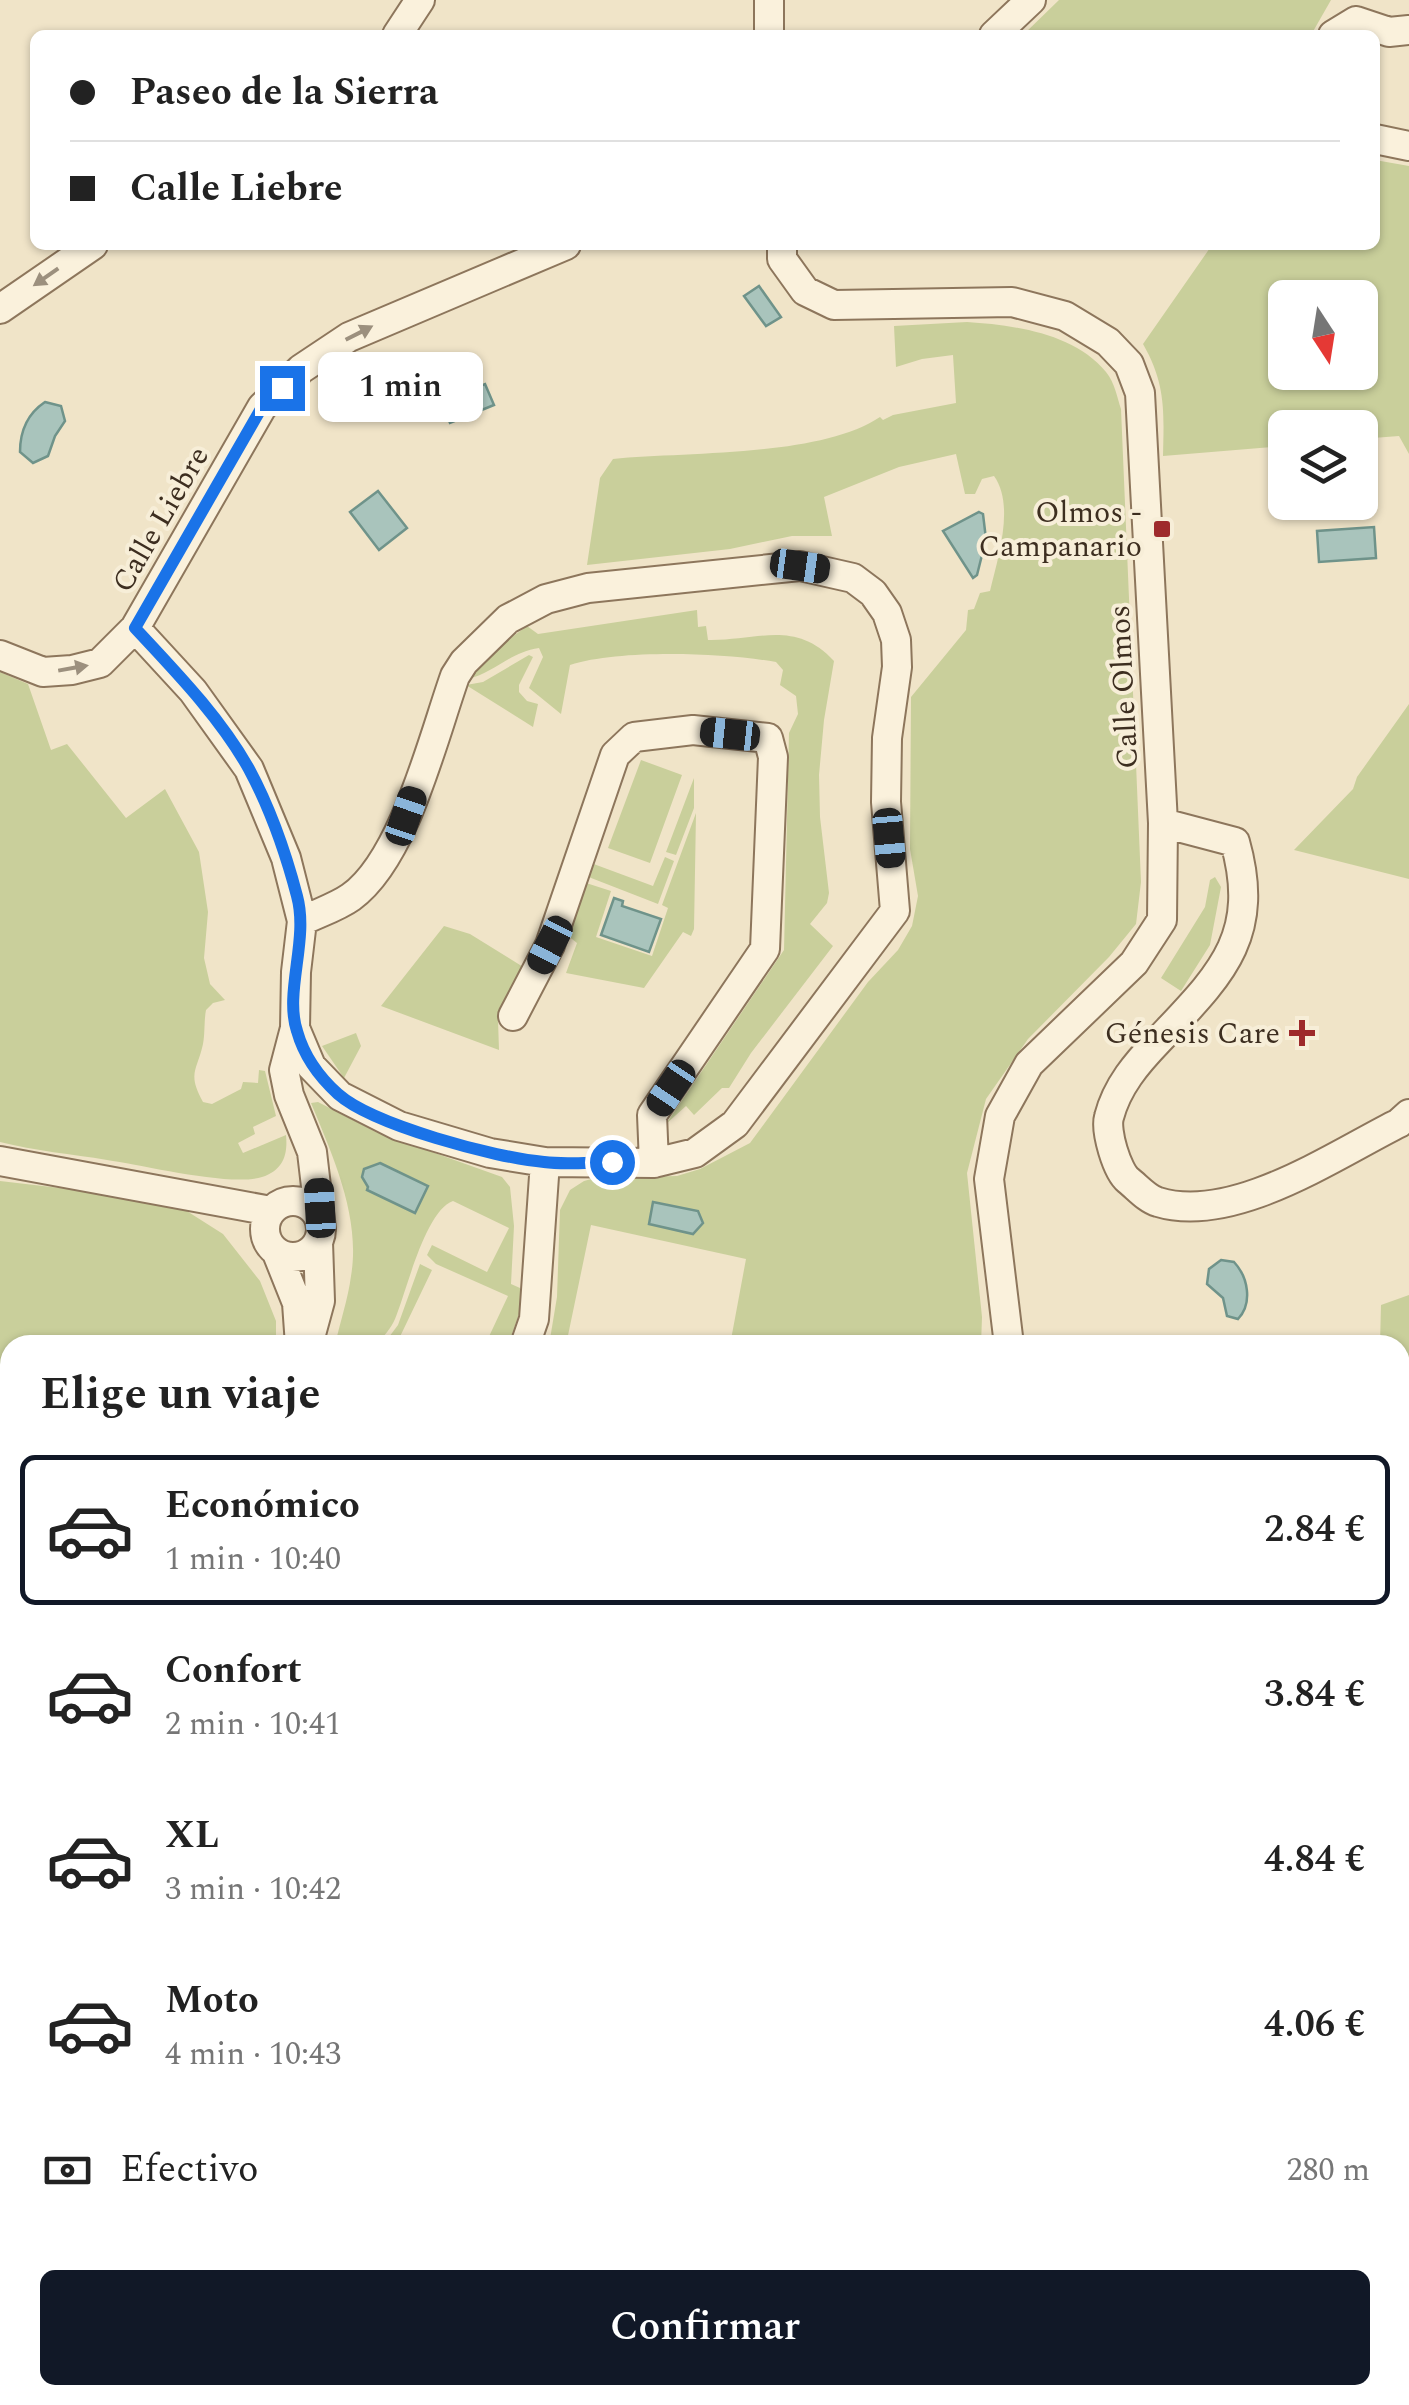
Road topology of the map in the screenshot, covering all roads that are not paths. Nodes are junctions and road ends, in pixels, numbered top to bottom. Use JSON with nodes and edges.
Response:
{"nodes":[{"id":1,"x":420,"y":0,"type":"edge"},
{"id":2,"x":769,"y":0,"type":"edge"},
{"id":3,"x":1032,"y":0,"type":"edge"},
{"id":4,"x":1347,"y":19,"type":"edge"},
{"id":5,"x":399,"y":30,"type":"edge"},
{"id":6,"x":769,"y":30,"type":"edge"},
{"id":7,"x":999,"y":30,"type":"edge"},
{"id":8,"x":1409,"y":30,"type":"edge"},
{"id":9,"x":1380,"y":141,"type":"edge"},
{"id":10,"x":1409,"y":146,"type":"edge"},
{"id":11,"x":86,"y":250,"type":"edge"},
{"id":12,"x":558,"y":250,"type":"edge"},
{"id":13,"x":782,"y":250,"type":"edge"},
{"id":14,"x":0,"y":309,"type":"edge"},
{"id":15,"x":135,"y":628,"type":"junction"},
{"id":16,"x":0,"y":655,"type":"edge"},
{"id":17,"x":1163,"y":823,"type":"junction"},
{"id":18,"x":302,"y":920,"type":"junction"},
{"id":19,"x":513,"y":1016,"type":"dead end"},
{"id":20,"x":295,"y":1028,"type":"junction"},
{"id":21,"x":1409,"y":1114,"type":"edge"},
{"id":22,"x":303,"y":1131,"type":"junction"},
{"id":23,"x":0,"y":1161,"type":"edge"},
{"id":24,"x":544,"y":1162,"type":"junction"},
{"id":25,"x":654,"y":1163,"type":"junction"},
{"id":26,"x":184,"y":1194,"type":"junction"},
{"id":27,"x":275,"y":1208,"type":"junction"},
{"id":28,"x":320,"y":1236,"type":"junction"},
{"id":29,"x":273,"y":1249,"type":"junction"},
{"id":30,"x":299,"y":1335,"type":"edge"},
{"id":31,"x":311,"y":1335,"type":"edge"},
{"id":32,"x":528,"y":1335,"type":"edge"},
{"id":33,"x":1007,"y":1335,"type":"edge"}],
"edges":[{"from":1,"to":5,"type":"street"},
{"from":2,"to":6,"type":"street"},
{"from":3,"to":7,"type":"street"},
{"from":4,"to":8,"type":"street"},
{"from":9,"to":10,"type":"street"},
{"from":11,"to":14,"type":"street","one_way":true},
{"from":15,"to":12,"type":"street","name":"Calle Liebre","one_way":true},
{"from":13,"to":17,"type":"street","name":"Calle Olmos"},
{"from":16,"to":15,"type":"street","one_way":true},
{"from":15,"to":18,"type":"street","name":"Calle Liebre"},
{"from":17,"to":21,"type":"street"},
{"from":17,"to":33,"type":"street","name":"Calle Olmos"},
{"from":18,"to":20,"type":"street","name":"Calle Liebre"},
{"from":18,"to":25,"type":"street","name":"Calle Liebre"},
{"from":19,"to":25,"type":"street"},
{"from":20,"to":22,"type":"street","name":"Calle Liebre"},
{"from":20,"to":24,"type":"street","name":"Calle Liebre"},
{"from":22,"to":27,"type":"street","name":"Calle Liebre"},
{"from":22,"to":28,"type":"street","name":"Calle Liebre"},
{"from":23,"to":26,"type":"street"},
{"from":24,"to":25,"type":"street","name":"Calle Liebre"},
{"from":24,"to":32,"type":"street"},
{"from":26,"to":27,"type":"street"},
{"from":26,"to":29,"type":"street"},
{"from":27,"to":28,"type":"street"},
{"from":27,"to":29,"type":"street"},
{"from":28,"to":29,"type":"street"},
{"from":28,"to":31,"type":"street","name":"Calle Liebre"},
{"from":29,"to":30,"type":"street"}]}
